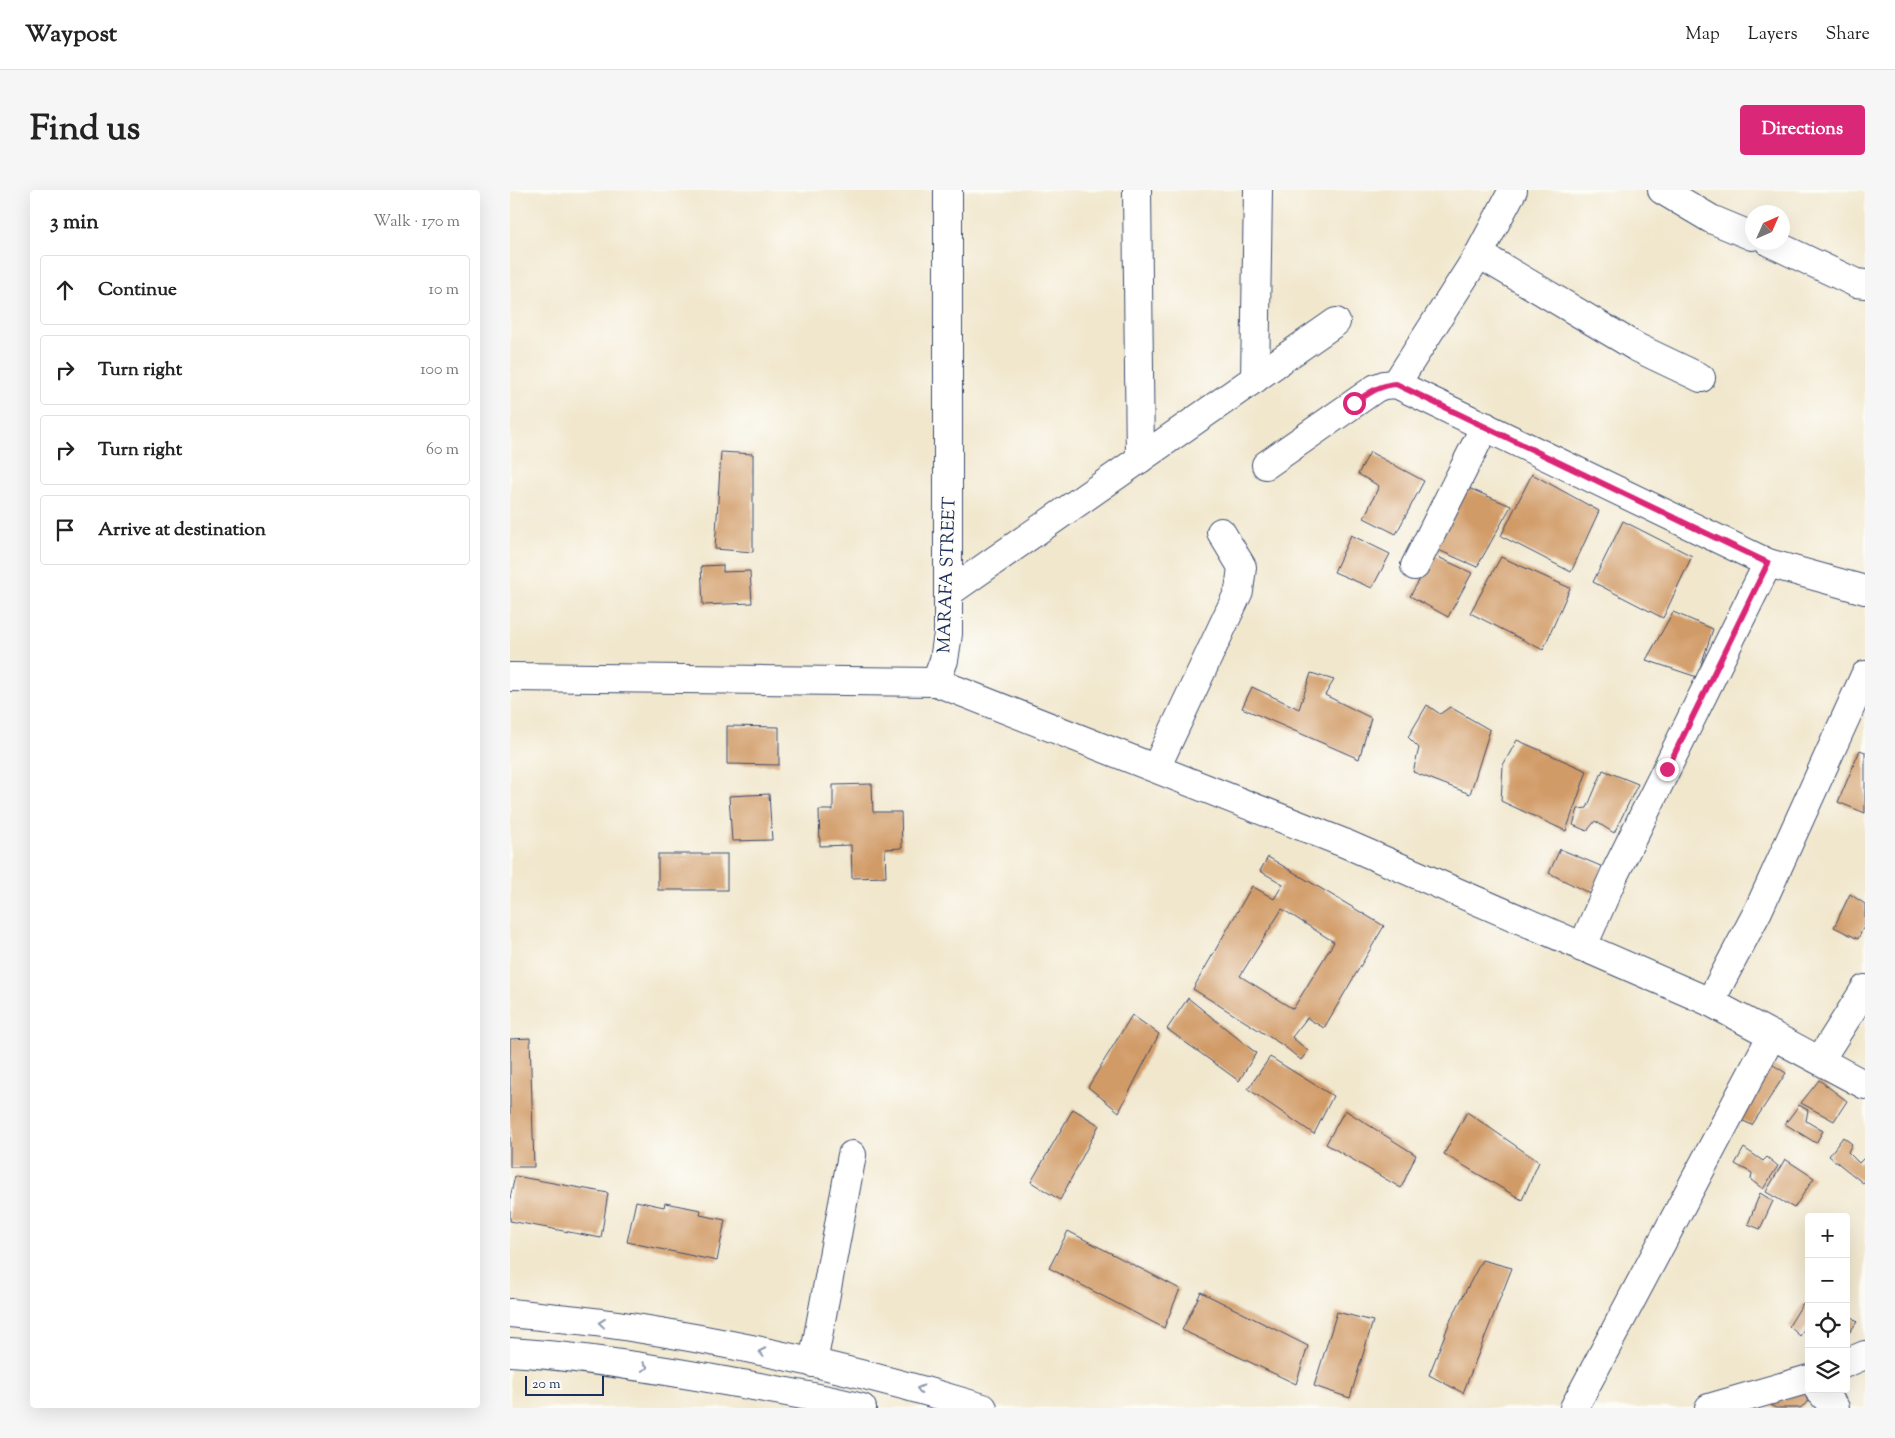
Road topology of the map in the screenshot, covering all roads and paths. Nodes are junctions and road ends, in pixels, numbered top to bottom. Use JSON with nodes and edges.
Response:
{"nodes":[{"id":1,"x":948,"y":190,"type":"edge"},
{"id":2,"x":1138,"y":190,"type":"edge"},
{"id":3,"x":1258,"y":190,"type":"edge"},
{"id":4,"x":1513,"y":190,"type":"edge"},
{"id":5,"x":1662,"y":190,"type":"edge"},
{"id":6,"x":1745,"y":233,"type":"edge"},
{"id":7,"x":1786,"y":250,"type":"edge"},
{"id":8,"x":1479,"y":254,"type":"junction"},
{"id":9,"x":1865,"y":284,"type":"edge"},
{"id":10,"x":1336,"y":322,"type":"dead end"},
{"id":11,"x":1255,"y":378,"type":"junction"},
{"id":12,"x":1701,"y":378,"type":"dead end"},
{"id":13,"x":1396,"y":384,"type":"junction"},
{"id":14,"x":1485,"y":426,"type":"junction"},
{"id":15,"x":1140,"y":459,"type":"junction"},
{"id":16,"x":1266,"y":465,"type":"dead end"},
{"id":17,"x":1221,"y":532,"type":"dead end"},
{"id":18,"x":1768,"y":563,"type":"junction"},
{"id":19,"x":1415,"y":566,"type":"dead end"},
{"id":20,"x":1865,"y":590,"type":"edge"},
{"id":21,"x":948,"y":593,"type":"junction"},
{"id":22,"x":1865,"y":675,"type":"edge"},
{"id":23,"x":510,"y":677,"type":"edge"},
{"id":24,"x":936,"y":682,"type":"junction"},
{"id":25,"x":1156,"y":768,"type":"junction"},
{"id":26,"x":1582,"y":948,"type":"junction"},
{"id":27,"x":1865,"y":989,"type":"edge"},
{"id":28,"x":1710,"y":1002,"type":"junction"},
{"id":29,"x":1772,"y":1035,"type":"junction"},
{"id":30,"x":1820,"y":1060,"type":"junction"},
{"id":31,"x":1865,"y":1086,"type":"edge"},
{"id":32,"x":852,"y":1155,"type":"dead end"},
{"id":33,"x":510,"y":1313,"type":"edge"},
{"id":34,"x":510,"y":1352,"type":"edge"},
{"id":35,"x":1865,"y":1355,"type":"edge"},
{"id":36,"x":1850,"y":1361,"type":"edge"},
{"id":37,"x":813,"y":1363,"type":"junction"},
{"id":38,"x":1805,"y":1380,"type":"edge"},
{"id":39,"x":1822,"y":1393,"type":"edge"},
{"id":40,"x":820,"y":1403,"type":"edge"},
{"id":41,"x":862,"y":1408,"type":"edge"},
{"id":42,"x":983,"y":1408,"type":"edge"},
{"id":43,"x":1574,"y":1408,"type":"edge"},
{"id":44,"x":1709,"y":1408,"type":"edge"},
{"id":45,"x":1835,"y":1408,"type":"edge"}],
"edges":[{"from":1,"to":21,"type":"street","name":"MARAFA STREET"},
{"from":2,"to":15,"type":"street"},
{"from":3,"to":11,"type":"street"},
{"from":4,"to":8,"type":"street"},
{"from":5,"to":6,"type":"street"},
{"from":7,"to":9,"type":"street"},
{"from":8,"to":12,"type":"street"},
{"from":8,"to":13,"type":"street"},
{"from":10,"to":11,"type":"street"},
{"from":11,"to":15,"type":"street"},
{"from":13,"to":14,"type":"street"},
{"from":13,"to":16,"type":"street"},
{"from":14,"to":18,"type":"street"},
{"from":14,"to":19,"type":"street"},
{"from":15,"to":21,"type":"street"},
{"from":17,"to":25,"type":"street"},
{"from":18,"to":20,"type":"street"},
{"from":18,"to":26,"type":"street"},
{"from":21,"to":24,"type":"street","name":"MARAFA STREET"},
{"from":22,"to":28,"type":"street"},
{"from":23,"to":24,"type":"street"},
{"from":24,"to":25,"type":"street"},
{"from":25,"to":26,"type":"street"},
{"from":26,"to":28,"type":"street"},
{"from":27,"to":30,"type":"street"},
{"from":28,"to":29,"type":"street"},
{"from":29,"to":30,"type":"street"},
{"from":29,"to":43,"type":"street"},
{"from":30,"to":31,"type":"street"},
{"from":32,"to":37,"type":"street"},
{"from":37,"to":33,"type":"street","one_way":true},
{"from":34,"to":40,"type":"street","one_way":true},
{"from":35,"to":36,"type":"street"},
{"from":42,"to":37,"type":"street","one_way":true},
{"from":38,"to":44,"type":"street"},
{"from":39,"to":45,"type":"street"},
{"from":40,"to":41,"type":"street"}]}
